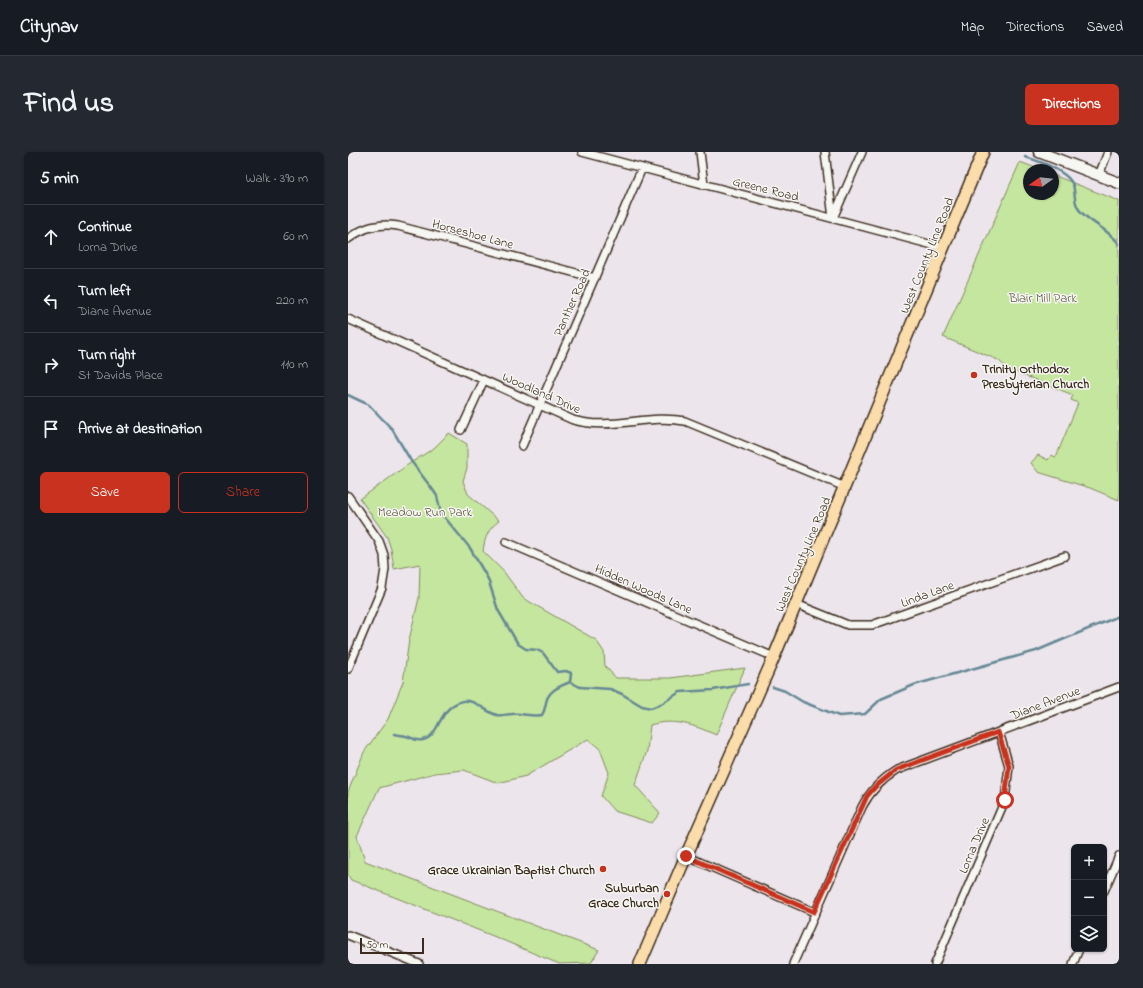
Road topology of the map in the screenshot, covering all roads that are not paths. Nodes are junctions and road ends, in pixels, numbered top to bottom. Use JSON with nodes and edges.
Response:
{"nodes":[{"id":1,"x":585,"y":152,"type":"edge"},
{"id":2,"x":700,"y":152,"type":"edge"},
{"id":3,"x":825,"y":152,"type":"edge"},
{"id":4,"x":862,"y":152,"type":"edge"},
{"id":5,"x":983,"y":152,"type":"edge"},
{"id":6,"x":1039,"y":152,"type":"edge"},
{"id":7,"x":1108,"y":152,"type":"edge"},
{"id":8,"x":642,"y":168,"type":"junction"},
{"id":9,"x":1099,"y":176,"type":"junction"},
{"id":10,"x":1119,"y":183,"type":"edge"},
{"id":11,"x":704,"y":185,"type":"junction"},
{"id":12,"x":833,"y":218,"type":"junction"},
{"id":13,"x":348,"y":239,"type":"edge"},
{"id":14,"x":944,"y":248,"type":"junction"},
{"id":15,"x":595,"y":278,"type":"junction"},
{"id":16,"x":348,"y":319,"type":"edge"},
{"id":17,"x":484,"y":380,"type":"junction"},
{"id":18,"x":540,"y":404,"type":"junction"},
{"id":19,"x":461,"y":430,"type":"dead end"},
{"id":20,"x":522,"y":446,"type":"dead end"},
{"id":21,"x":845,"y":487,"type":"junction"},
{"id":22,"x":348,"y":496,"type":"edge"},
{"id":23,"x":506,"y":542,"type":"dead end"},
{"id":24,"x":1065,"y":556,"type":"dead end"},
{"id":25,"x":796,"y":604,"type":"junction"},
{"id":26,"x":774,"y":657,"type":"junction"},
{"id":27,"x":348,"y":669,"type":"edge"},
{"id":28,"x":1119,"y":687,"type":"edge"},
{"id":29,"x":998,"y":732,"type":"junction"},
{"id":30,"x":686,"y":856,"type":"junction"},
{"id":31,"x":1119,"y":856,"type":"edge"},
{"id":32,"x":1107,"y":884,"type":"edge"},
{"id":33,"x":814,"y":912,"type":"junction"},
{"id":34,"x":348,"y":935,"type":"edge"},
{"id":35,"x":1078,"y":952,"type":"edge"},
{"id":36,"x":419,"y":964,"type":"edge"},
{"id":37,"x":640,"y":964,"type":"edge"},
{"id":38,"x":793,"y":964,"type":"edge"},
{"id":39,"x":934,"y":964,"type":"edge"},
{"id":40,"x":1073,"y":964,"type":"edge"}],
"edges":[{"from":1,"to":8,"type":"street","name":"Greene Road"},
{"from":2,"to":11,"type":"street"},
{"from":3,"to":12,"type":"street"},
{"from":4,"to":12,"type":"street"},
{"from":5,"to":14,"type":"main road","name":"West County Line Road"},
{"from":6,"to":9,"type":"main road"},
{"from":7,"to":9,"type":"street"},
{"from":8,"to":11,"type":"street","name":"Greene Road"},
{"from":8,"to":15,"type":"street","name":"Panther Road"},
{"from":9,"to":10,"type":"main road"},
{"from":11,"to":12,"type":"street","name":"Greene Road"},
{"from":12,"to":14,"type":"street","name":"Greene Road"},
{"from":13,"to":15,"type":"street","name":"Horseshoe Lane"},
{"from":14,"to":21,"type":"main road","name":"West County Line Road"},
{"from":15,"to":18,"type":"street","name":"Panther Road"},
{"from":16,"to":17,"type":"street","name":"Woodland Drive"},
{"from":17,"to":18,"type":"street","name":"Woodland Drive"},
{"from":17,"to":19,"type":"street"},
{"from":18,"to":20,"type":"street","name":"Panther Road"},
{"from":18,"to":21,"type":"street","name":"Woodland Drive"},
{"from":21,"to":25,"type":"main road","name":"West County Line Road"},
{"from":22,"to":27,"type":"street"},
{"from":23,"to":26,"type":"street","name":"Hidden Woods Lane"},
{"from":24,"to":25,"type":"street","name":"Linda Lane"},
{"from":25,"to":26,"type":"main road","name":"West County Line Road"},
{"from":26,"to":30,"type":"main road","name":"West County Line Road"},
{"from":28,"to":29,"type":"street","name":"Diane Avenue"},
{"from":29,"to":33,"type":"street","name":"Diane Avenue"},
{"from":29,"to":39,"type":"street","name":"Lorna Drive"},
{"from":30,"to":33,"type":"street"},
{"from":30,"to":37,"type":"main road","name":"West County Line Road"},
{"from":31,"to":32,"type":"street"},
{"from":33,"to":38,"type":"street","name":"Diane Avenue"},
{"from":34,"to":36,"type":"street"},
{"from":35,"to":40,"type":"street"}]}
